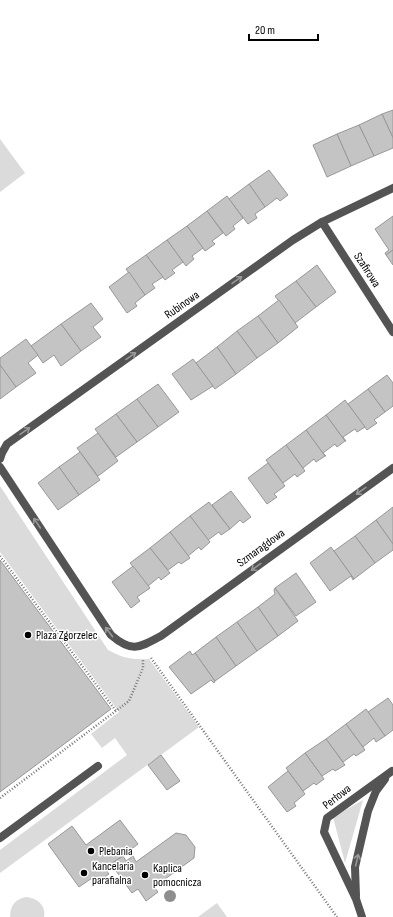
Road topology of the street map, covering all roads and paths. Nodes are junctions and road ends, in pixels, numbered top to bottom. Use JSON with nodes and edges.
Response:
{"nodes":[{"id":1,"x":393,"y":188,"type":"edge"},
{"id":2,"x":322,"y":222,"type":"junction"},
{"id":3,"x":393,"y":332,"type":"edge"},
{"id":4,"x":0,"y":459,"type":"edge"},
{"id":5,"x":0,"y":468,"type":"edge"},
{"id":6,"x":393,"y":468,"type":"edge"},
{"id":7,"x":0,"y":556,"type":"edge"},
{"id":8,"x":142,"y":646,"type":"junction"},
{"id":9,"x":143,"y":668,"type":"dead end"},
{"id":10,"x":116,"y":711,"type":"junction"},
{"id":11,"x":98,"y":766,"type":"dead end"},
{"id":12,"x":392,"y":771,"type":"edge"},
{"id":13,"x":0,"y":798,"type":"edge"},
{"id":14,"x":0,"y":838,"type":"edge"},
{"id":15,"x":356,"y":899,"type":"junction"},
{"id":16,"x":337,"y":917,"type":"edge"},
{"id":17,"x":362,"y":917,"type":"edge"}],
"edges":[{"from":1,"to":2,"type":"street","name":"Rubinowa"},
{"from":2,"to":3,"type":"street","name":"Szafirowa"},
{"from":4,"to":2,"type":"street","name":"Rubinowa","one_way":true},
{"from":8,"to":5,"type":"street","one_way":true},
{"from":6,"to":8,"type":"street","name":"Szmaragdowa","one_way":true},
{"from":7,"to":10,"type":"path"},
{"from":8,"to":16,"type":"path"},
{"from":9,"to":10,"type":"path"},
{"from":10,"to":13,"type":"path"},
{"from":11,"to":14,"type":"street"},
{"from":15,"to":12,"type":"street","name":"Perłowa","one_way":true},
{"from":12,"to":15,"type":"street","name":"Perłowa"},
{"from":15,"to":17,"type":"street","name":"Perłowa"}]}
